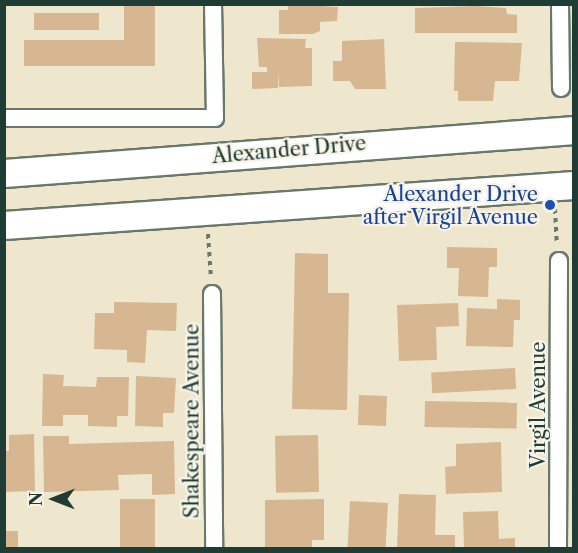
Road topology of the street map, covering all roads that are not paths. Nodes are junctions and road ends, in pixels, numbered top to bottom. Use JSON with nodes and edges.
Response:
{"nodes":[{"id":1,"x":213,"y":4,"type":"edge"},
{"id":2,"x":560,"y":4,"type":"edge"},
{"id":3,"x":561,"y":88,"type":"dead end"},
{"id":4,"x":4,"y":118,"type":"edge"},
{"id":5,"x":573,"y":130,"type":"edge"},
{"id":6,"x":4,"y":173,"type":"edge"},
{"id":7,"x":573,"y":185,"type":"edge"},
{"id":8,"x":4,"y":225,"type":"edge"},
{"id":9,"x":559,"y":261,"type":"road end"},
{"id":10,"x":212,"y":294,"type":"road end"},
{"id":11,"x":214,"y":549,"type":"edge"},
{"id":12,"x":558,"y":549,"type":"edge"}],
"edges":[{"from":1,"to":4,"type":"street"},
{"from":2,"to":3,"type":"street"},
{"from":5,"to":6,"type":"main road","name":"Alexander Drive"},
{"from":7,"to":8,"type":"main road"},
{"from":9,"to":12,"type":"street","name":"Virgil Avenue"},
{"from":10,"to":11,"type":"street","name":"Shakespeare Avenue"}]}
